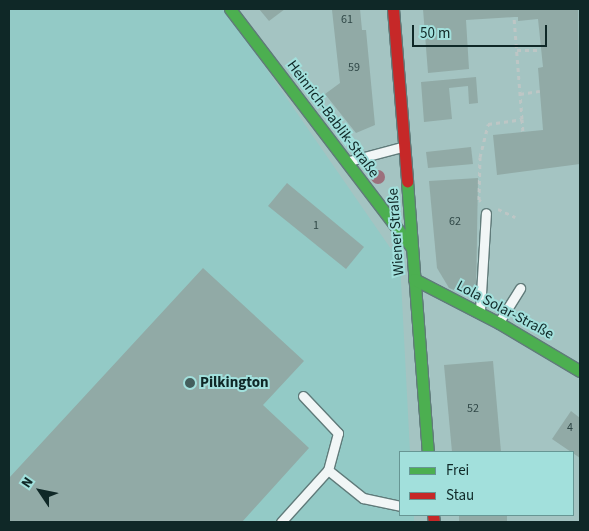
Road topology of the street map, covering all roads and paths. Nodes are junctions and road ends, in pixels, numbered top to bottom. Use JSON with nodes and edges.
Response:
{"nodes":[{"id":1,"x":230,"y":9,"type":"edge"},
{"id":2,"x":393,"y":9,"type":"edge"},
{"id":3,"x":514,"y":16,"type":"dead end"},
{"id":4,"x":517,"y":50,"type":"junction"},
{"id":5,"x":541,"y":50,"type":"dead end"},
{"id":6,"x":540,"y":91,"type":"dead end"},
{"id":7,"x":520,"y":94,"type":"junction"},
{"id":8,"x":522,"y":119,"type":"junction"},
{"id":9,"x":523,"y":132,"type":"dead end"},
{"id":10,"x":404,"y":146,"type":"junction"},
{"id":11,"x":347,"y":162,"type":"junction"},
{"id":12,"x":488,"y":208,"type":"junction"},
{"id":13,"x":515,"y":218,"type":"dead end"},
{"id":14,"x":412,"y":248,"type":"junction"},
{"id":15,"x":414,"y":279,"type":"junction"},
{"id":16,"x":520,"y":288,"type":"dead end"},
{"id":17,"x":480,"y":313,"type":"junction"},
{"id":18,"x":499,"y":323,"type":"junction"},
{"id":19,"x":580,"y":371,"type":"edge"},
{"id":20,"x":303,"y":396,"type":"dead end"},
{"id":21,"x":428,"y":451,"type":"edge"},
{"id":22,"x":328,"y":470,"type":"junction"},
{"id":23,"x":399,"y":506,"type":"edge"},
{"id":24,"x":281,"y":522,"type":"edge"}],
"edges":[{"from":1,"to":11,"type":"street","name":"Heinrich-Bablik-Straße"},
{"from":2,"to":10,"type":"street","name":"Wiener Straße"},
{"from":3,"to":4,"type":"path"},
{"from":4,"to":5,"type":"path"},
{"from":4,"to":7,"type":"path"},
{"from":6,"to":7,"type":"path"},
{"from":7,"to":8,"type":"path"},
{"from":8,"to":9,"type":"path"},
{"from":8,"to":12,"type":"path"},
{"from":10,"to":11,"type":"lane"},
{"from":10,"to":14,"type":"street","name":"Wiener Straße"},
{"from":11,"to":14,"type":"street","name":"Heinrich-Bablik-Straße"},
{"from":12,"to":13,"type":"path"},
{"from":12,"to":17,"type":"lane"},
{"from":14,"to":15,"type":"street","name":"Wiener Straße"},
{"from":15,"to":17,"type":"street","name":"Lola Solar-Straße"},
{"from":15,"to":21,"type":"street","name":"Wiener Straße"},
{"from":16,"to":18,"type":"lane"},
{"from":17,"to":18,"type":"street","name":"Lola Solar-Straße"},
{"from":18,"to":19,"type":"street","name":"Lola Solar-Straße"},
{"from":20,"to":22,"type":"lane"},
{"from":22,"to":23,"type":"lane"},
{"from":22,"to":24,"type":"lane"}]}
